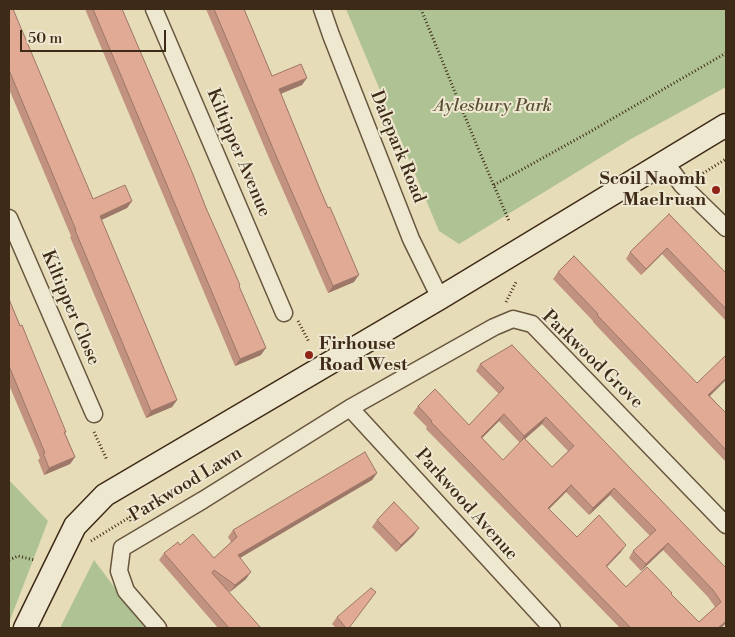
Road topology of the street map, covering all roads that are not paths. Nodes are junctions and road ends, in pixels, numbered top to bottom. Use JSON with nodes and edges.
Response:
{"nodes":[{"id":1,"x":154,"y":9,"type":"edge"},
{"id":2,"x":322,"y":9,"type":"edge"},
{"id":3,"x":726,"y":125,"type":"edge"},
{"id":4,"x":665,"y":162,"type":"junction"},
{"id":5,"x":9,"y":218,"type":"edge"},
{"id":6,"x":726,"y":228,"type":"edge"},
{"id":7,"x":440,"y":298,"type":"junction"},
{"id":8,"x":291,"y":317,"type":"road end"},
{"id":9,"x":350,"y":408,"type":"junction"},
{"id":10,"x":94,"y":414,"type":"dead end"},
{"id":11,"x":726,"y":525,"type":"edge"},
{"id":12,"x":25,"y":628,"type":"edge"},
{"id":13,"x":158,"y":628,"type":"edge"},
{"id":14,"x":552,"y":628,"type":"edge"}],
"edges":[{"from":1,"to":8,"type":"street","name":"Kiltipper Avenue"},
{"from":2,"to":7,"type":"street","name":"Dalepark Road"},
{"from":3,"to":4,"type":"street"},
{"from":4,"to":6,"type":"street"},
{"from":4,"to":7,"type":"street"},
{"from":5,"to":10,"type":"street","name":"Kiltipper Close"},
{"from":7,"to":12,"type":"street"},
{"from":9,"to":11,"type":"street","name":"Parkwood Grove"},
{"from":9,"to":13,"type":"street","name":"Parkwood Lawn"},
{"from":9,"to":14,"type":"street","name":"Parkwood Avenue"}]}
